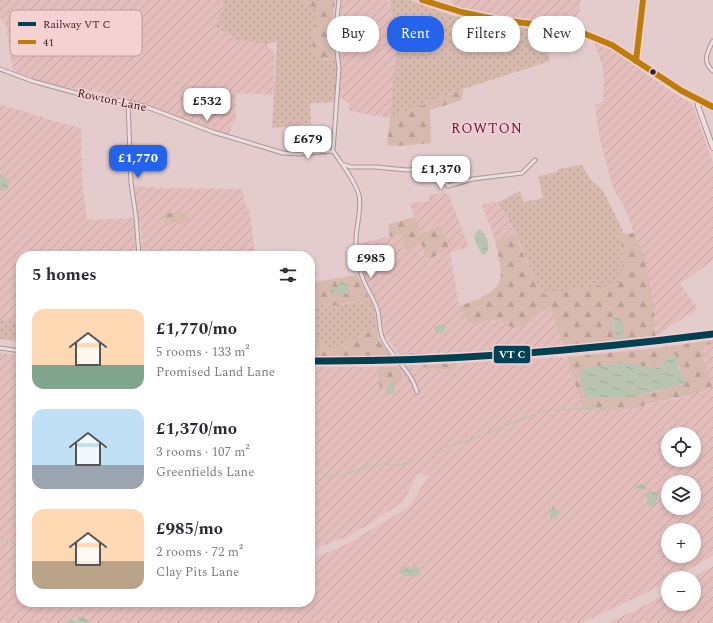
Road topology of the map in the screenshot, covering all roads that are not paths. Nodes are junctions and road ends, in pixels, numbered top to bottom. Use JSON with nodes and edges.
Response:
{"nodes":[{"id":1,"x":339,"y":0,"type":"edge"},
{"id":2,"x":422,"y":0,"type":"edge"},
{"id":3,"x":643,"y":0,"type":"edge"},
{"id":4,"x":713,"y":40,"type":"edge"},
{"id":5,"x":636,"y":60,"type":"junction"},
{"id":6,"x":0,"y":69,"type":"edge"},
{"id":7,"x":713,"y":71,"type":"edge"},
{"id":8,"x":698,"y":100,"type":"junction"},
{"id":9,"x":128,"y":102,"type":"junction"},
{"id":10,"x":713,"y":107,"type":"edge"},
{"id":11,"x":713,"y":148,"type":"edge"},
{"id":12,"x":333,"y":151,"type":"junction"},
{"id":13,"x":535,"y":160,"type":"dead end"},
{"id":14,"x":342,"y":164,"type":"junction"},
{"id":15,"x":139,"y":251,"type":"edge"},
{"id":16,"x":0,"y":348,"type":"edge"},
{"id":17,"x":16,"y":350,"type":"edge"},
{"id":18,"x":418,"y":392,"type":"dead end"}],
"edges":[{"from":1,"to":12,"type":"street"},
{"from":2,"to":5,"type":"highway"},
{"from":3,"to":5,"type":"street"},
{"from":4,"to":7,"type":"street"},
{"from":5,"to":8,"type":"highway"},
{"from":6,"to":9,"type":"street","name":"Rowton Lane"},
{"from":8,"to":10,"type":"highway"},
{"from":8,"to":11,"type":"street"},
{"from":9,"to":12,"type":"street","name":"Rowton Lane"},
{"from":9,"to":15,"type":"street"},
{"from":12,"to":14,"type":"street"},
{"from":13,"to":14,"type":"street"},
{"from":14,"to":18,"type":"street"},
{"from":16,"to":17,"type":"street"}]}
